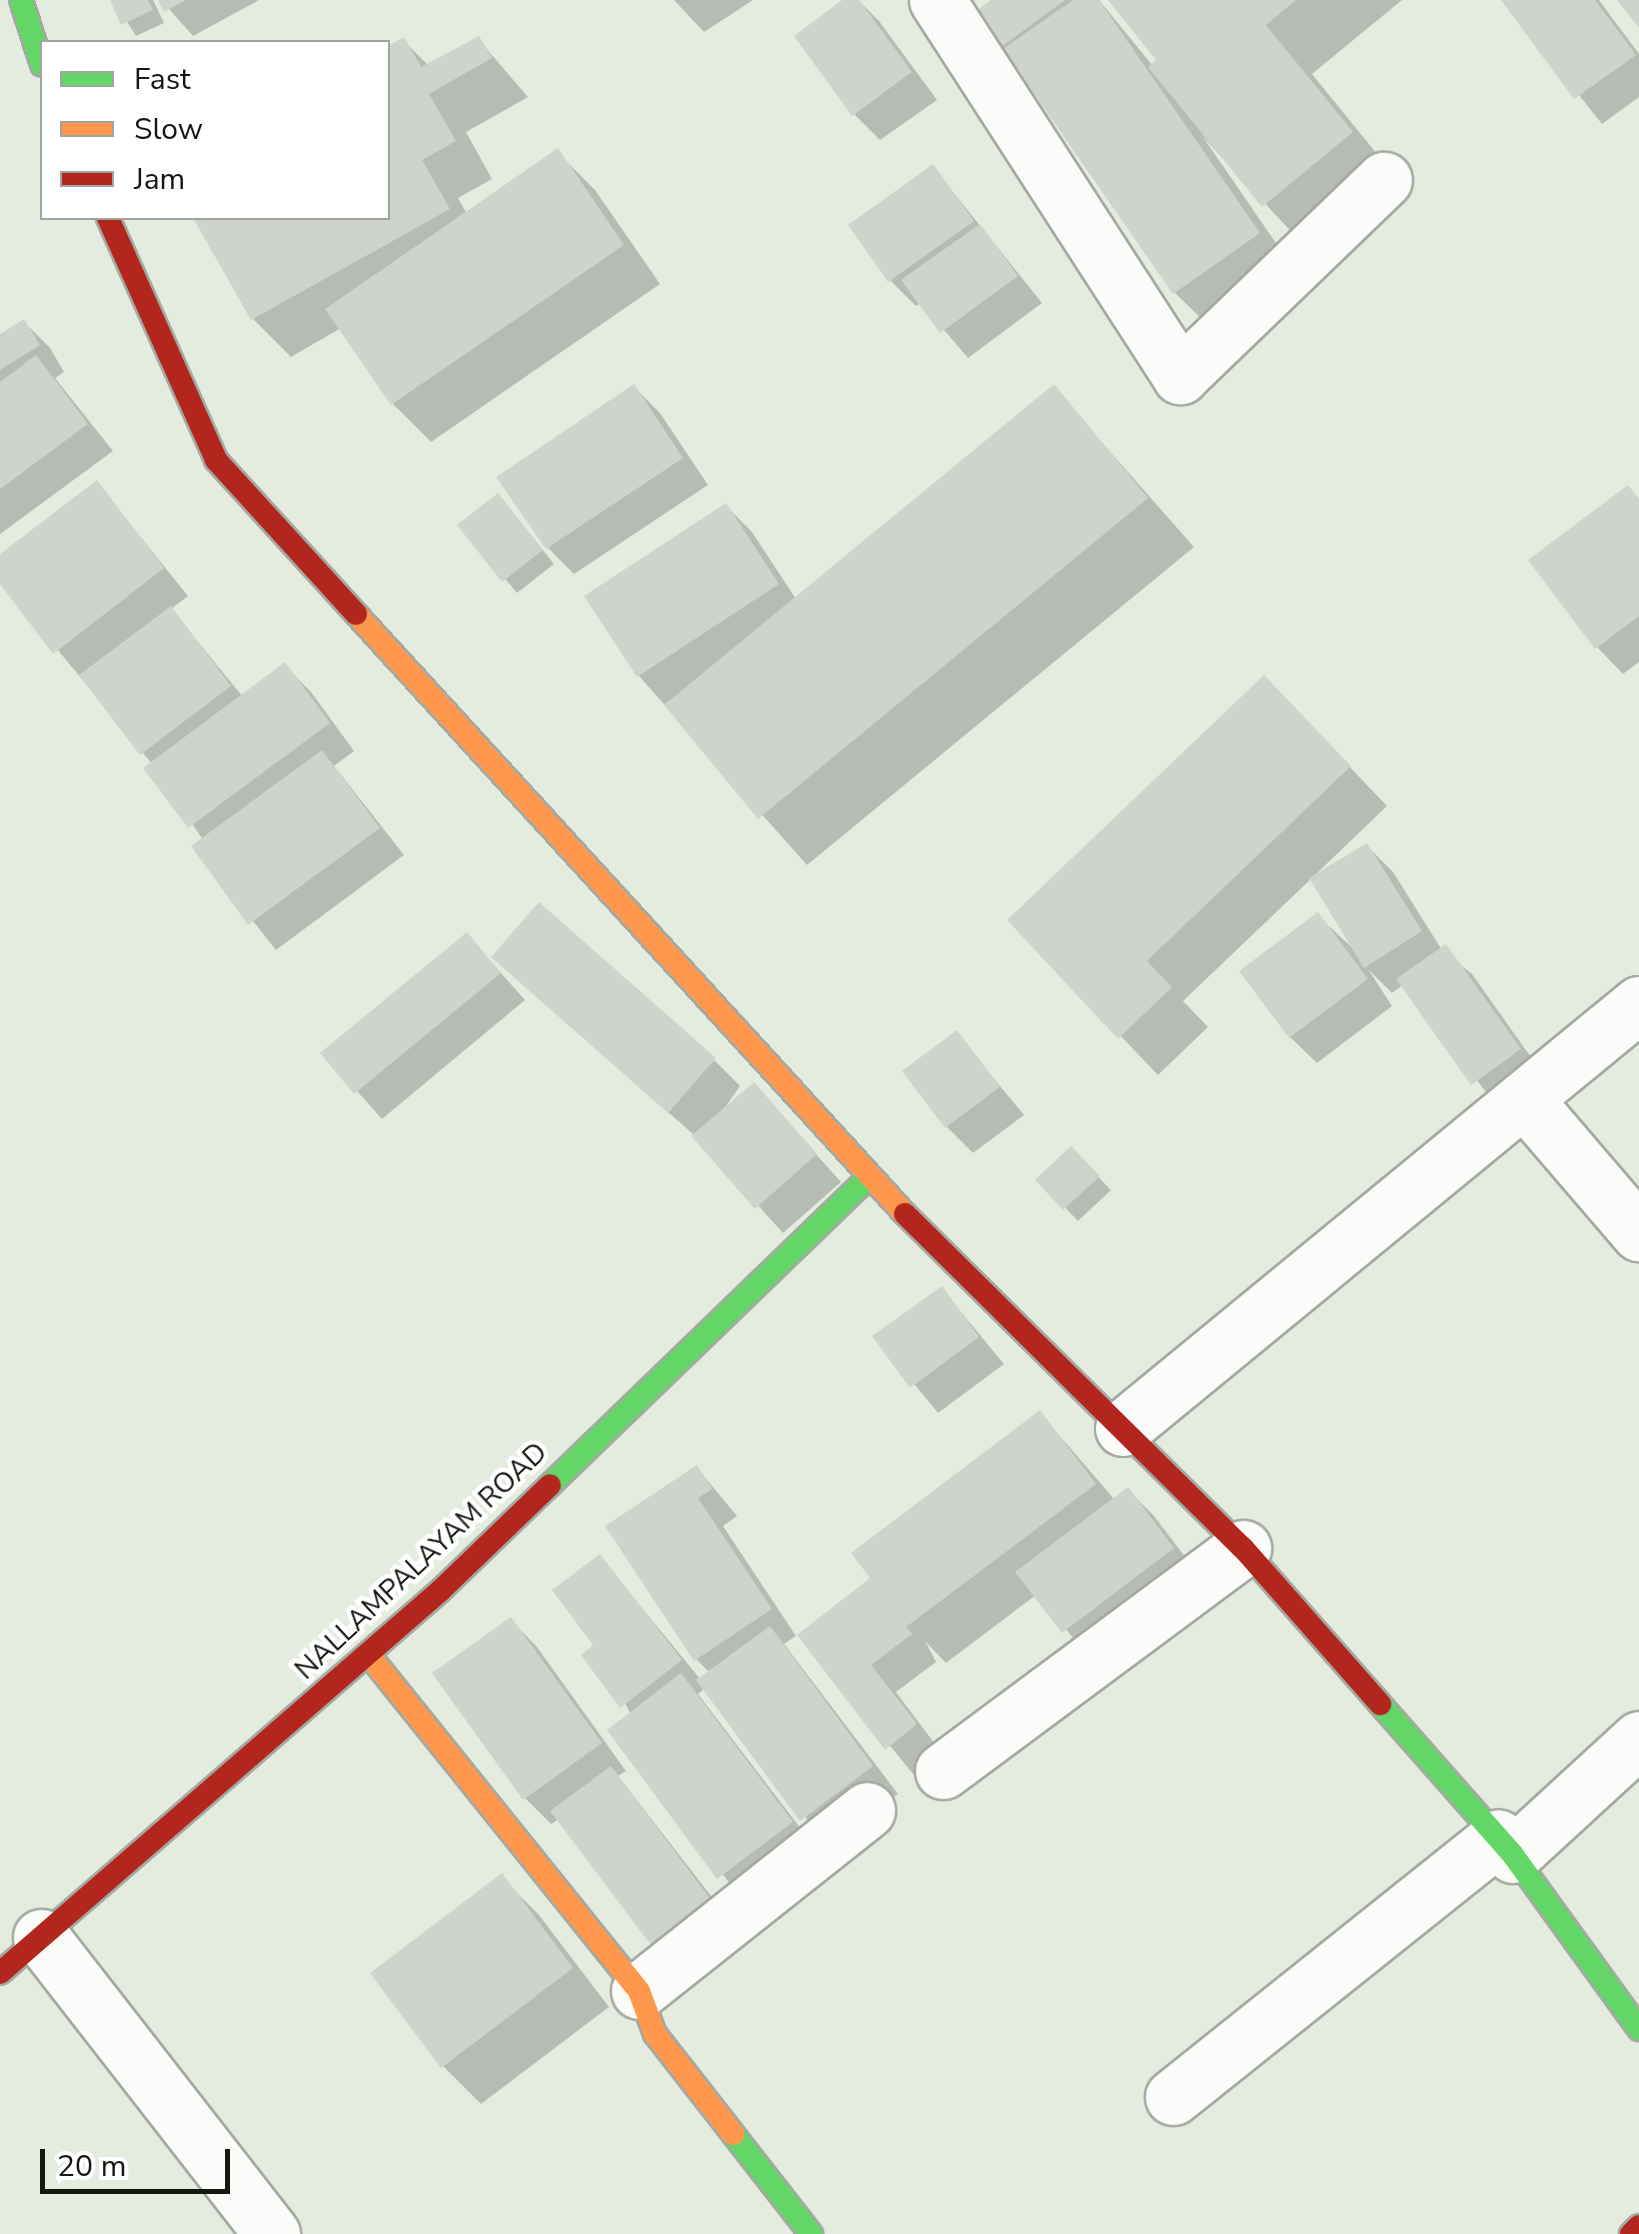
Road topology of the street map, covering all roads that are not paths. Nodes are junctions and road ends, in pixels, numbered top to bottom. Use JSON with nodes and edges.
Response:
{"nodes":[{"id":1,"x":21,"y":0,"type":"edge"},
{"id":2,"x":937,"y":0,"type":"edge"},
{"id":3,"x":40,"y":59,"type":"edge"},
{"id":4,"x":1384,"y":180,"type":"dead end"},
{"id":5,"x":109,"y":220,"type":"edge"},
{"id":6,"x":1639,"y":1004,"type":"edge"},
{"id":7,"x":1524,"y":1099,"type":"junction"},
{"id":8,"x":868,"y":1178,"type":"junction"},
{"id":9,"x":1639,"y":1233,"type":"edge"},
{"id":10,"x":1123,"y":1428,"type":"junction"},
{"id":11,"x":1243,"y":1548,"type":"junction"},
{"id":12,"x":368,"y":1654,"type":"junction"},
{"id":13,"x":1639,"y":1739,"type":"edge"},
{"id":14,"x":943,"y":1771,"type":"dead end"},
{"id":15,"x":867,"y":1810,"type":"dead end"},
{"id":16,"x":1505,"y":1846,"type":"junction"},
{"id":17,"x":41,"y":1937,"type":"junction"},
{"id":18,"x":0,"y":1973,"type":"edge"},
{"id":19,"x":639,"y":1991,"type":"junction"},
{"id":20,"x":1639,"y":2029,"type":"edge"},
{"id":21,"x":1172,"y":2097,"type":"dead end"},
{"id":22,"x":1639,"y":2226,"type":"edge"},
{"id":23,"x":272,"y":2234,"type":"edge"},
{"id":24,"x":811,"y":2234,"type":"edge"},
{"id":25,"x":1631,"y":2234,"type":"edge"}],
"edges":[{"from":1,"to":3,"type":"street"},
{"from":2,"to":4,"type":"street"},
{"from":5,"to":8,"type":"street"},
{"from":6,"to":7,"type":"street"},
{"from":7,"to":9,"type":"street"},
{"from":7,"to":10,"type":"street"},
{"from":8,"to":10,"type":"street"},
{"from":8,"to":12,"type":"street","name":"NALLAMPALAYAM ROAD"},
{"from":10,"to":11,"type":"street"},
{"from":11,"to":14,"type":"street"},
{"from":11,"to":16,"type":"street"},
{"from":12,"to":17,"type":"street","name":"NALLAMPALAYAM ROAD"},
{"from":12,"to":19,"type":"street"},
{"from":13,"to":16,"type":"street"},
{"from":15,"to":19,"type":"street"},
{"from":16,"to":20,"type":"street"},
{"from":16,"to":21,"type":"street"},
{"from":17,"to":18,"type":"street","name":"NALLAMPALAYAM ROAD"},
{"from":17,"to":23,"type":"street"},
{"from":19,"to":24,"type":"street"},
{"from":22,"to":25,"type":"street"}]}
